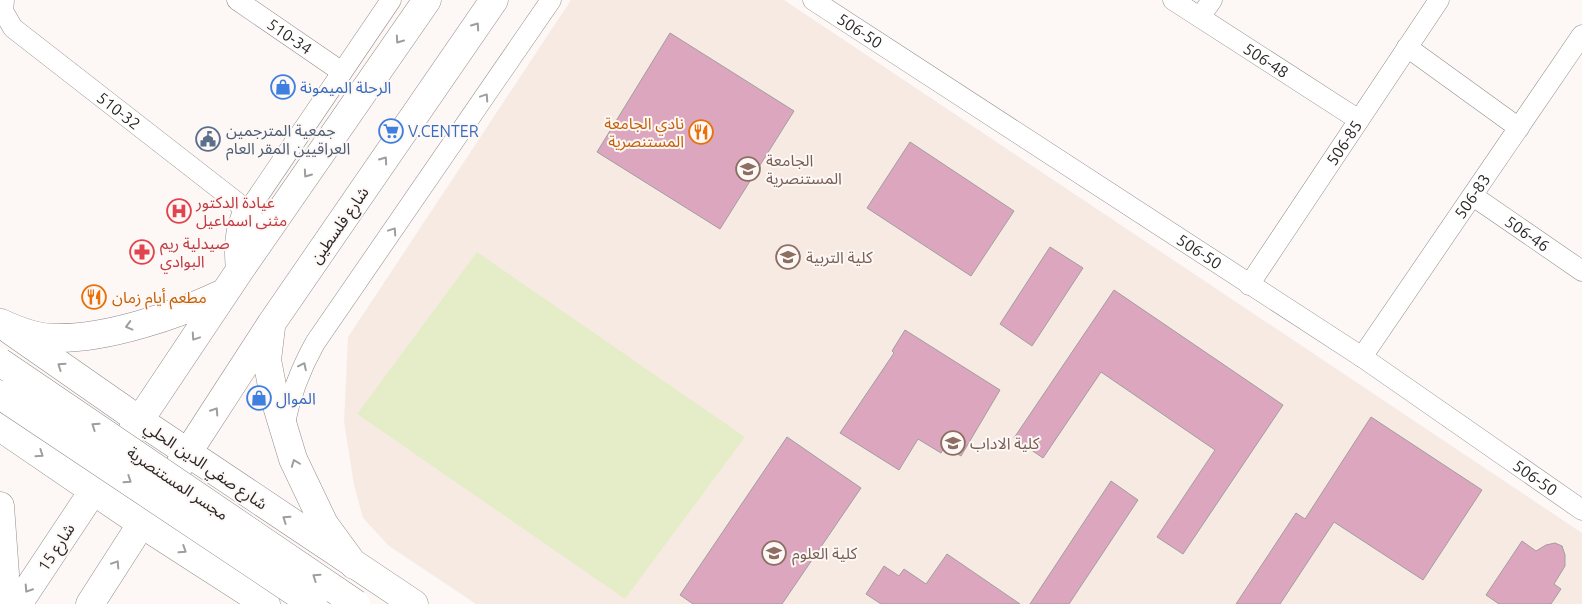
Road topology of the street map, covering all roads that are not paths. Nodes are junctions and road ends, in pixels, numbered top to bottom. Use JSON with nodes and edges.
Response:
{"nodes":[{"id":1,"x":4,"y":0,"type":"edge"},
{"id":2,"x":236,"y":0,"type":"edge"},
{"id":3,"x":391,"y":0,"type":"edge"},
{"id":4,"x":427,"y":0,"type":"edge"},
{"id":5,"x":494,"y":0,"type":"edge"},
{"id":6,"x":551,"y":0,"type":"edge"},
{"id":7,"x":813,"y":0,"type":"edge"},
{"id":8,"x":1173,"y":0,"type":"edge"},
{"id":9,"x":1212,"y":0,"type":"edge"},
{"id":10,"x":1439,"y":0,"type":"edge"},
{"id":11,"x":1200,"y":18,"type":"junction"},
{"id":12,"x":1582,"y":35,"type":"edge"},
{"id":13,"x":1407,"y":47,"type":"junction"},
{"id":14,"x":342,"y":72,"type":"junction"},
{"id":15,"x":1358,"y":120,"type":"junction"},
{"id":16,"x":1519,"y":128,"type":"junction"},
{"id":17,"x":1472,"y":196,"type":"junction"},
{"id":18,"x":248,"y":211,"type":"junction"},
{"id":19,"x":240,"y":270,"type":"junction"},
{"id":20,"x":1582,"y":271,"type":"edge"},
{"id":21,"x":1249,"y":284,"type":"junction"},
{"id":22,"x":224,"y":293,"type":"junction"},
{"id":23,"x":0,"y":323,"type":"edge"},
{"id":24,"x":271,"y":324,"type":"junction"},
{"id":25,"x":1362,"y":357,"type":"junction"},
{"id":26,"x":0,"y":362,"type":"edge"},
{"id":27,"x":0,"y":395,"type":"edge"},
{"id":28,"x":0,"y":426,"type":"edge"},
{"id":29,"x":135,"y":426,"type":"junction"},
{"id":30,"x":284,"y":429,"type":"junction"},
{"id":31,"x":184,"y":459,"type":"junction"},
{"id":32,"x":98,"y":483,"type":"junction"},
{"id":33,"x":0,"y":506,"type":"edge"},
{"id":34,"x":1582,"y":510,"type":"edge"},
{"id":35,"x":147,"y":516,"type":"junction"},
{"id":36,"x":354,"y":565,"type":"junction"},
{"id":37,"x":3,"y":604,"type":"edge"},
{"id":38,"x":18,"y":604,"type":"edge"},
{"id":39,"x":90,"y":604,"type":"edge"},
{"id":40,"x":266,"y":604,"type":"edge"},
{"id":41,"x":313,"y":604,"type":"edge"},
{"id":42,"x":356,"y":604,"type":"edge"},
{"id":43,"x":414,"y":604,"type":"edge"}],
"edges":[{"from":1,"to":18,"type":"street","name":"510-32"},
{"from":2,"to":14,"type":"street","name":"510-34"},
{"from":3,"to":14,"type":"street"},
{"from":4,"to":19,"type":"main road","one_way":true},
{"from":24,"to":5,"type":"main road","name":"شارع فلسطين","one_way":true},
{"from":30,"to":6,"type":"street","one_way":true},
{"from":7,"to":21,"type":"street","name":"506-50"},
{"from":8,"to":11,"type":"street","name":"506-48"},
{"from":9,"to":11,"type":"street"},
{"from":10,"to":13,"type":"street","name":"506-85"},
{"from":11,"to":15,"type":"street","name":"506-48"},
{"from":12,"to":16,"type":"street","name":"506-83"},
{"from":13,"to":15,"type":"street","name":"506-85"},
{"from":13,"to":16,"type":"street"},
{"from":14,"to":18,"type":"street"},
{"from":15,"to":21,"type":"street","name":"506-85"},
{"from":16,"to":17,"type":"street","name":"506-83"},
{"from":17,"to":20,"type":"street","name":"506-46"},
{"from":17,"to":25,"type":"street","name":"506-83"},
{"from":18,"to":19,"type":"main road"},
{"from":19,"to":22,"type":"main road"},
{"from":21,"to":25,"type":"street","name":"506-50"},
{"from":22,"to":23,"type":"main road","one_way":true},
{"from":22,"to":29,"type":"main road","one_way":true},
{"from":29,"to":23,"type":"main road","name":"شارع صفي الدين الحلي","one_way":true},
{"from":24,"to":30,"type":"main road"},
{"from":31,"to":24,"type":"main road","name":"شارع فلسطين","one_way":true},
{"from":25,"to":34,"type":"street","name":"506-50"},
{"from":42,"to":26,"type":"main road","name":"مجسر المستنصرية","one_way":true,"bridge":true},
{"from":27,"to":41,"type":"main road","name":"مجسر المستنصرية","one_way":true,"bridge":true},
{"from":28,"to":32,"type":"main road","one_way":true},
{"from":29,"to":31,"type":"main road","name":"شارع صفي الدين الحلي"},
{"from":36,"to":30,"type":"main road","one_way":true},
{"from":36,"to":31,"type":"main road","name":"شارع صفي الدين الحلي","one_way":true},
{"from":32,"to":35,"type":"main road"},
{"from":32,"to":38,"type":"main road","name":"شارع 15","one_way":true},
{"from":33,"to":37,"type":"main road"},
{"from":39,"to":35,"type":"main road","one_way":true},
{"from":35,"to":40,"type":"main road","one_way":true},
{"from":36,"to":43,"type":"main road","name":"شارع صفي الدين الحلي"}]}
